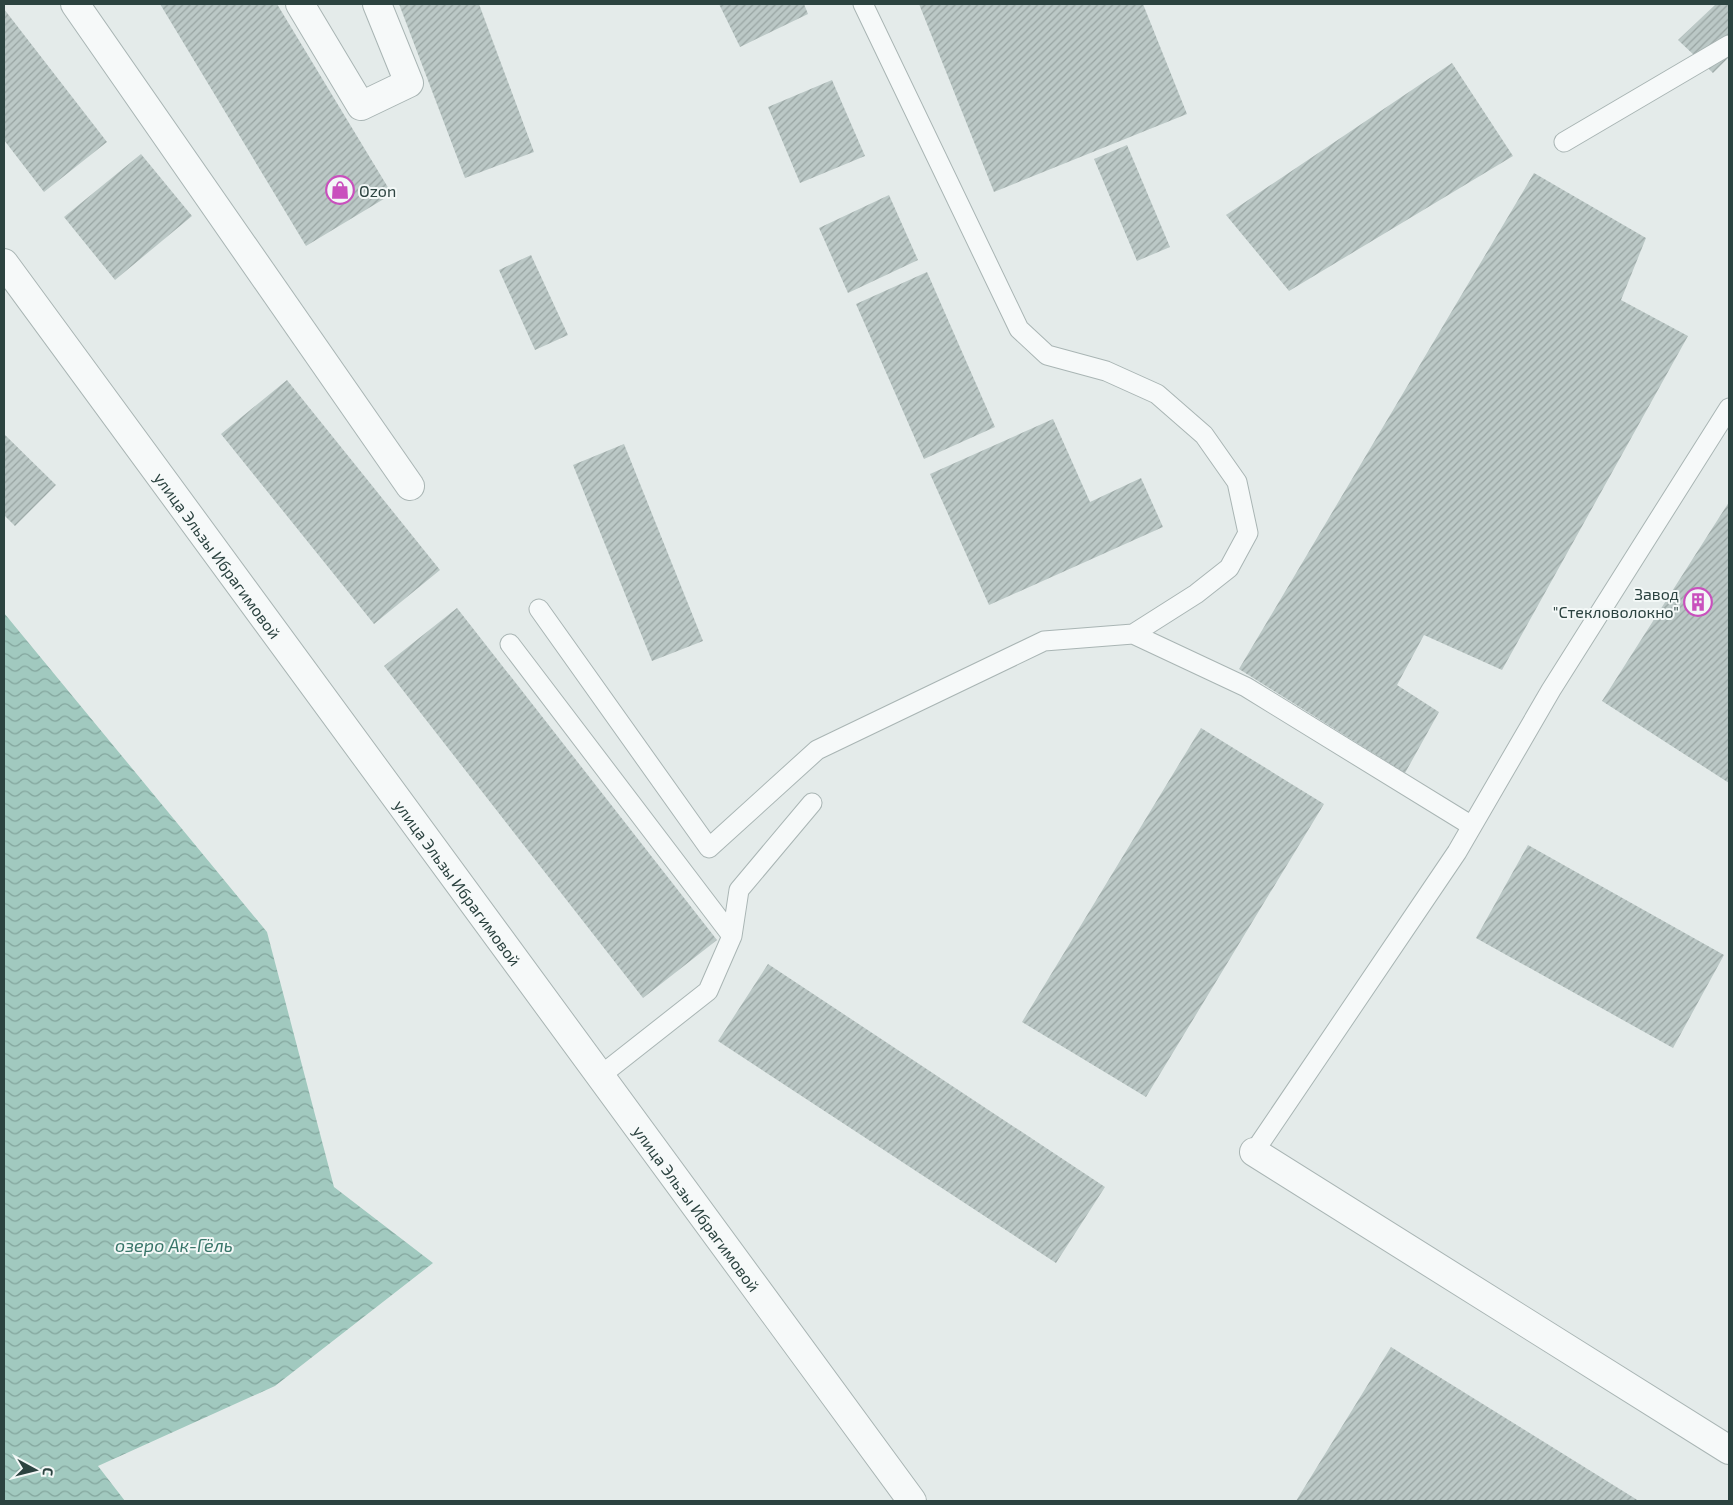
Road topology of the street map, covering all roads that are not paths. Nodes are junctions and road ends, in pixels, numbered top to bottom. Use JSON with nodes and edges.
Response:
{"nodes":[{"id":1,"x":75,"y":4,"type":"edge"},
{"id":2,"x":300,"y":4,"type":"edge"},
{"id":3,"x":377,"y":4,"type":"edge"},
{"id":4,"x":863,"y":4,"type":"edge"},
{"id":5,"x":1729,"y":45,"type":"edge"},
{"id":6,"x":1564,"y":142,"type":"dead end"},
{"id":7,"x":4,"y":263,"type":"edge"},
{"id":8,"x":1729,"y":408,"type":"edge"},
{"id":9,"x":410,"y":486,"type":"dead end"},
{"id":10,"x":540,"y":609,"type":"dead end"},
{"id":11,"x":1133,"y":634,"type":"junction"},
{"id":12,"x":510,"y":644,"type":"dead end"},
{"id":13,"x":812,"y":804,"type":"dead end"},
{"id":14,"x":1472,"y":826,"type":"junction"},
{"id":15,"x":732,"y":936,"type":"junction"},
{"id":16,"x":600,"y":1076,"type":"junction"},
{"id":17,"x":1254,"y":1152,"type":"joint"},
{"id":18,"x":1729,"y":1450,"type":"edge"},
{"id":19,"x":912,"y":1501,"type":"edge"}],
"edges":[{"from":1,"to":9,"type":"street"},
{"from":2,"to":3,"type":"street"},
{"from":4,"to":11,"type":"lane"},
{"from":5,"to":6,"type":"lane"},
{"from":7,"to":16,"type":"street","name":"улица Эльзы Ибрагимовой"},
{"from":8,"to":14,"type":"lane"},
{"from":10,"to":11,"type":"lane"},
{"from":11,"to":14,"type":"lane"},
{"from":12,"to":15,"type":"lane"},
{"from":13,"to":15,"type":"lane"},
{"from":14,"to":17,"type":"lane"},
{"from":15,"to":16,"type":"lane"},
{"from":16,"to":19,"type":"street","name":"улица Эльзы Ибрагимовой"},
{"from":17,"to":18,"type":"street"}]}
